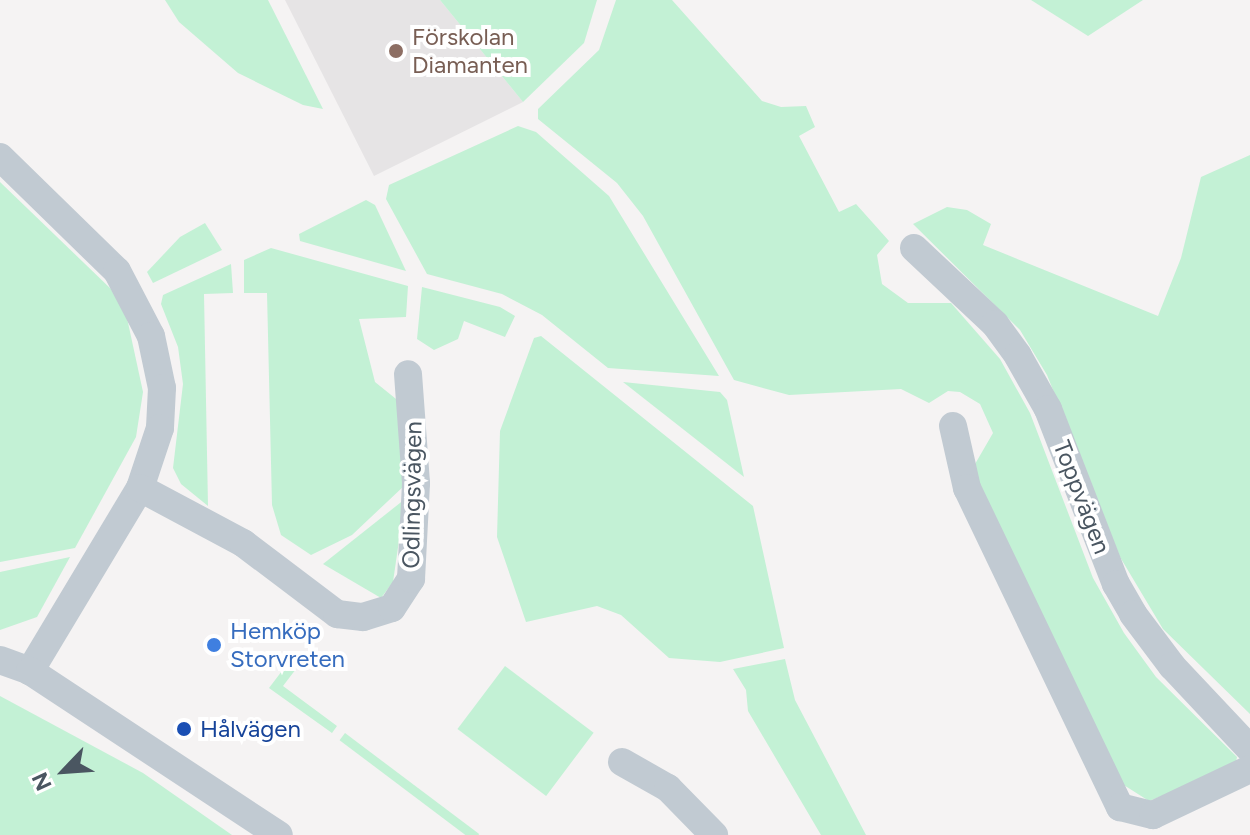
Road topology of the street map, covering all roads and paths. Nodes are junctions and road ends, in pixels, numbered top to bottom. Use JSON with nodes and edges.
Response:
{"nodes":[{"id":1,"x":0,"y":157,"type":"edge"},
{"id":2,"x":914,"y":248,"type":"dead end"},
{"id":3,"x":408,"y":374,"type":"dead end"},
{"id":4,"x":953,"y":426,"type":"dead end"},
{"id":5,"x":140,"y":488,"type":"junction"},
{"id":6,"x":0,"y":660,"type":"edge"},
{"id":7,"x":30,"y":671,"type":"junction"},
{"id":8,"x":1250,"y":749,"type":"edge"},
{"id":9,"x":622,"y":762,"type":"dead end"},
{"id":10,"x":1250,"y":769,"type":"edge"},
{"id":11,"x":279,"y":835,"type":"edge"},
{"id":12,"x":714,"y":835,"type":"edge"}],
"edges":[{"from":1,"to":5,"type":"street"},
{"from":2,"to":8,"type":"street","name":"Toppvägen"},
{"from":3,"to":5,"type":"street","name":"Odlingsvägen"},
{"from":4,"to":10,"type":"street"},
{"from":5,"to":7,"type":"street"},
{"from":6,"to":7,"type":"street"},
{"from":7,"to":11,"type":"street"},
{"from":9,"to":12,"type":"street"}]}
